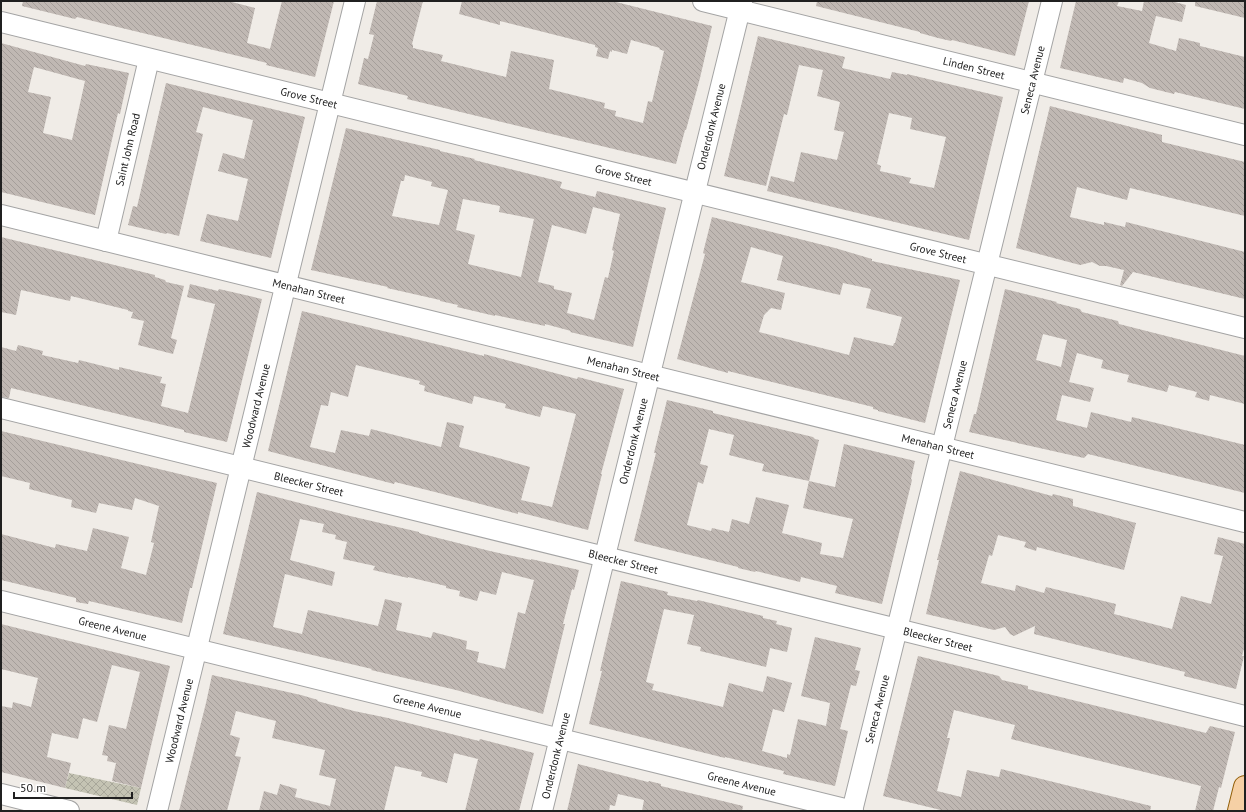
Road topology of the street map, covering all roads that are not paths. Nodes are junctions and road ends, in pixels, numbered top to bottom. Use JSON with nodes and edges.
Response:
{"nodes":[{"id":1,"x":355,"y":1,"type":"edge"},
{"id":2,"x":703,"y":1,"type":"edge"},
{"id":3,"x":1052,"y":1,"type":"edge"},
{"id":4,"x":741,"y":6,"type":"edge"},
{"id":5,"x":1,"y":22,"type":"edge"},
{"id":6,"x":149,"y":59,"type":"junction"},
{"id":7,"x":1032,"y":83,"type":"junction"},
{"id":8,"x":330,"y":102,"type":"junction"},
{"id":9,"x":1245,"y":135,"type":"edge"},
{"id":10,"x":694,"y":193,"type":"junction"},
{"id":11,"x":1,"y":215,"type":"edge"},
{"id":12,"x":106,"y":241,"type":"junction"},
{"id":13,"x":987,"y":265,"type":"junction"},
{"id":14,"x":285,"y":285,"type":"junction"},
{"id":15,"x":1245,"y":328,"type":"edge"},
{"id":16,"x":649,"y":375,"type":"junction"},
{"id":17,"x":1,"y":408,"type":"edge"},
{"id":18,"x":942,"y":447,"type":"junction"},
{"id":19,"x":241,"y":467,"type":"junction"},
{"id":20,"x":1245,"y":522,"type":"edge"},
{"id":21,"x":605,"y":557,"type":"junction"},
{"id":22,"x":1,"y":602,"type":"edge"},
{"id":23,"x":897,"y":629,"type":"junction"},
{"id":24,"x":196,"y":650,"type":"junction"},
{"id":25,"x":1245,"y":716,"type":"edge"},
{"id":26,"x":560,"y":739,"type":"junction"},
{"id":27,"x":1245,"y":787,"type":"edge"},
{"id":28,"x":1,"y":794,"type":"edge"},
{"id":29,"x":69,"y":811,"type":"edge"},
{"id":30,"x":157,"y":811,"type":"edge"},
{"id":31,"x":542,"y":811,"type":"edge"},
{"id":32,"x":853,"y":811,"type":"edge"},
{"id":33,"x":1239,"y":811,"type":"edge"}],
"edges":[{"from":1,"to":8,"type":"street","name":"Woodward Avenue"},
{"from":2,"to":4,"type":"street","name":"Linden Street"},
{"from":3,"to":7,"type":"street","name":"Seneca Avenue"},
{"from":4,"to":7,"type":"street","name":"Linden Street"},
{"from":4,"to":10,"type":"street","name":"Onderdonk Avenue"},
{"from":5,"to":6,"type":"street","name":"Grove Street"},
{"from":6,"to":8,"type":"street","name":"Grove Street"},
{"from":6,"to":12,"type":"street","name":"Saint John Road"},
{"from":7,"to":9,"type":"street","name":"Linden Street"},
{"from":7,"to":13,"type":"street","name":"Seneca Avenue"},
{"from":8,"to":10,"type":"street","name":"Grove Street"},
{"from":8,"to":14,"type":"street","name":"Woodward Avenue"},
{"from":10,"to":13,"type":"street","name":"Grove Street"},
{"from":10,"to":16,"type":"street","name":"Onderdonk Avenue"},
{"from":11,"to":12,"type":"street","name":"Menahan Street"},
{"from":12,"to":14,"type":"street","name":"Menahan Street"},
{"from":13,"to":15,"type":"street","name":"Grove Street"},
{"from":13,"to":18,"type":"street","name":"Seneca Avenue"},
{"from":14,"to":16,"type":"street","name":"Menahan Street"},
{"from":14,"to":19,"type":"street","name":"Woodward Avenue"},
{"from":16,"to":18,"type":"street","name":"Menahan Street"},
{"from":16,"to":21,"type":"street","name":"Onderdonk Avenue"},
{"from":17,"to":19,"type":"street","name":"Bleecker Street"},
{"from":18,"to":20,"type":"street","name":"Menahan Street"},
{"from":18,"to":23,"type":"street","name":"Seneca Avenue"},
{"from":19,"to":21,"type":"street","name":"Bleecker Street"},
{"from":19,"to":24,"type":"street","name":"Woodward Avenue"},
{"from":21,"to":23,"type":"street","name":"Bleecker Street"},
{"from":21,"to":26,"type":"street","name":"Onderdonk Avenue"},
{"from":22,"to":24,"type":"street","name":"Greene Avenue"},
{"from":23,"to":25,"type":"street","name":"Bleecker Street"},
{"from":23,"to":32,"type":"street","name":"Seneca Avenue"},
{"from":24,"to":26,"type":"street","name":"Greene Avenue"},
{"from":24,"to":30,"type":"street","name":"Woodward Avenue"},
{"from":26,"to":31,"type":"street","name":"Onderdonk Avenue"},
{"from":26,"to":32,"type":"street","name":"Greene Avenue"},
{"from":27,"to":33,"type":"main road"},
{"from":28,"to":29,"type":"street"}]}
